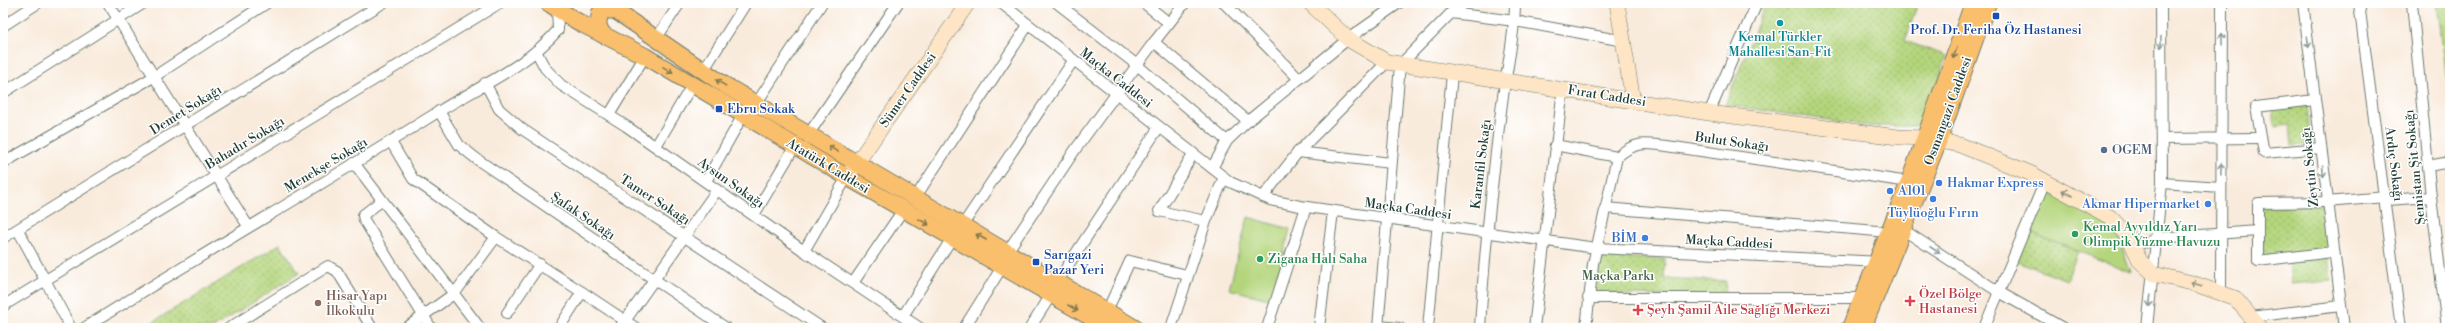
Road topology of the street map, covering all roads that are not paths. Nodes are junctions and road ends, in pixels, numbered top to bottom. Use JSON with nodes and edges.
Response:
{"nodes":[{"id":1,"x":38,"y":3,"type":"edge"},
{"id":2,"x":108,"y":3,"type":"edge"},
{"id":3,"x":144,"y":3,"type":"edge"},
{"id":4,"x":267,"y":3,"type":"edge"},
{"id":5,"x":383,"y":3,"type":"edge"},
{"id":6,"x":500,"y":3,"type":"edge"},
{"id":7,"x":680,"y":3,"type":"edge"},
{"id":8,"x":746,"y":3,"type":"edge"},
{"id":9,"x":822,"y":3,"type":"edge"},
{"id":10,"x":898,"y":3,"type":"edge"},
{"id":11,"x":968,"y":3,"type":"edge"},
{"id":12,"x":1001,"y":3,"type":"edge"},
{"id":13,"x":1057,"y":3,"type":"edge"},
{"id":14,"x":1144,"y":3,"type":"edge"},
{"id":15,"x":1186,"y":3,"type":"edge"},
{"id":16,"x":1224,"y":3,"type":"edge"},
{"id":17,"x":1310,"y":3,"type":"edge"},
{"id":18,"x":1399,"y":3,"type":"edge"},
{"id":19,"x":1464,"y":3,"type":"edge"},
{"id":20,"x":1515,"y":3,"type":"edge"},
{"id":21,"x":1617,"y":3,"type":"edge"},
{"id":22,"x":1757,"y":3,"type":"edge"},
{"id":23,"x":1973,"y":3,"type":"edge"},
{"id":24,"x":1988,"y":3,"type":"edge"},
{"id":25,"x":2161,"y":3,"type":"edge"},
{"id":26,"x":2222,"y":3,"type":"edge"},
{"id":27,"x":2303,"y":3,"type":"edge"},
{"id":28,"x":2359,"y":3,"type":"edge"},
{"id":29,"x":2412,"y":3,"type":"edge"},
{"id":30,"x":553,"y":6,"type":"edge"},
{"id":31,"x":610,"y":7,"type":"edge"},
{"id":32,"x":1452,"y":13,"type":"junction"},
{"id":33,"x":118,"y":18,"type":"junction"},
{"id":34,"x":1515,"y":21,"type":"junction"},
{"id":35,"x":1169,"y":23,"type":"junction"},
{"id":36,"x":1028,"y":25,"type":"junction"},
{"id":37,"x":3,"y":26,"type":"edge"},
{"id":38,"x":603,"y":34,"type":"junction"},
{"id":39,"x":656,"y":39,"type":"junction"},
{"id":40,"x":1348,"y":39,"type":"junction"},
{"id":41,"x":1624,"y":41,"type":"junction"},
{"id":42,"x":1154,"y":42,"type":"junction"},
{"id":43,"x":536,"y":51,"type":"junction"},
{"id":44,"x":645,"y":56,"type":"junction"},
{"id":45,"x":1074,"y":61,"type":"junction"},
{"id":46,"x":1394,"y":64,"type":"junction"},
{"id":47,"x":1137,"y":65,"type":"junction"},
{"id":48,"x":703,"y":71,"type":"junction"},
{"id":49,"x":1452,"y":74,"type":"junction"},
{"id":50,"x":155,"y":76,"type":"junction"},
{"id":51,"x":1299,"y":79,"type":"junction"},
{"id":52,"x":1504,"y":82,"type":"junction"},
{"id":53,"x":485,"y":83,"type":"junction"},
{"id":54,"x":692,"y":85,"type":"junction"},
{"id":55,"x":1563,"y":89,"type":"junction"},
{"id":56,"x":3,"y":93,"type":"edge"},
{"id":57,"x":1116,"y":94,"type":"junction"},
{"id":58,"x":2315,"y":100,"type":"junction"},
{"id":59,"x":1633,"y":101,"type":"junction"},
{"id":60,"x":756,"y":104,"type":"junction"},
{"id":61,"x":439,"y":111,"type":"junction"},
{"id":62,"x":1709,"y":113,"type":"junction"},
{"id":63,"x":609,"y":115,"type":"junction"},
{"id":64,"x":743,"y":115,"type":"junction"},
{"id":65,"x":1248,"y":121,"type":"junction"},
{"id":66,"x":187,"y":125,"type":"junction"},
{"id":67,"x":1158,"y":126,"type":"junction"},
{"id":68,"x":808,"y":135,"type":"junction"},
{"id":69,"x":2221,"y":138,"type":"junction"},
{"id":70,"x":2261,"y":138,"type":"junction"},
{"id":71,"x":1932,"y":139,"type":"junction"},
{"id":72,"x":2162,"y":139,"type":"junction"},
{"id":73,"x":1227,"y":141,"type":"junction"},
{"id":74,"x":391,"y":142,"type":"junction"},
{"id":75,"x":1554,"y":145,"type":"junction"},
{"id":76,"x":656,"y":146,"type":"junction"},
{"id":77,"x":795,"y":146,"type":"junction"},
{"id":78,"x":2322,"y":148,"type":"junction"},
{"id":79,"x":1298,"y":152,"type":"junction"},
{"id":80,"x":1194,"y":154,"type":"junction"},
{"id":81,"x":1617,"y":157,"type":"junction"},
{"id":82,"x":2450,"y":162,"type":"edge"},
{"id":83,"x":3,"y":163,"type":"edge"},
{"id":84,"x":354,"y":163,"type":"junction"},
{"id":85,"x":1391,"y":163,"type":"junction"},
{"id":86,"x":857,"y":164,"type":"junction"},
{"id":87,"x":2428,"y":166,"type":"junction"},
{"id":88,"x":1212,"y":168,"type":"junction"},
{"id":89,"x":217,"y":174,"type":"junction"},
{"id":90,"x":847,"y":177,"type":"junction"},
{"id":91,"x":1224,"y":177,"type":"junction"},
{"id":92,"x":706,"y":181,"type":"junction"},
{"id":93,"x":2045,"y":181,"type":"junction"},
{"id":94,"x":1909,"y":182,"type":"junction"},
{"id":95,"x":2162,"y":183,"type":"junction"},
{"id":96,"x":2221,"y":186,"type":"junction"},
{"id":97,"x":717,"y":190,"type":"junction"},
{"id":98,"x":1263,"y":197,"type":"junction"},
{"id":99,"x":2431,"y":197,"type":"junction"},
{"id":100,"x":915,"y":198,"type":"junction"},
{"id":101,"x":2386,"y":199,"type":"junction"},
{"id":102,"x":381,"y":201,"type":"junction"},
{"id":103,"x":2326,"y":202,"type":"junction"},
{"id":104,"x":1306,"y":207,"type":"junction"},
{"id":105,"x":1605,"y":208,"type":"junction"},
{"id":106,"x":903,"y":210,"type":"junction"},
{"id":107,"x":1333,"y":211,"type":"junction"},
{"id":108,"x":754,"y":215,"type":"junction"},
{"id":109,"x":1386,"y":219,"type":"junction"},
{"id":110,"x":1206,"y":220,"type":"junction"},
{"id":111,"x":248,"y":226,"type":"junction"},
{"id":112,"x":962,"y":226,"type":"junction"},
{"id":113,"x":1438,"y":227,"type":"junction"},
{"id":114,"x":18,"y":230,"type":"junction"},
{"id":115,"x":1896,"y":230,"type":"junction"},
{"id":116,"x":2258,"y":231,"type":"junction"},
{"id":117,"x":1486,"y":234,"type":"junction"},
{"id":118,"x":684,"y":235,"type":"junction"},
{"id":119,"x":2221,"y":235,"type":"junction"},
{"id":120,"x":496,"y":237,"type":"junction"},
{"id":121,"x":3,"y":238,"type":"edge"},
{"id":122,"x":952,"y":238,"type":"junction"},
{"id":123,"x":2156,"y":238,"type":"junction"},
{"id":124,"x":1544,"y":241,"type":"junction"},
{"id":125,"x":2133,"y":244,"type":"junction"},
{"id":126,"x":1596,"y":248,"type":"junction"},
{"id":127,"x":804,"y":251,"type":"junction"},
{"id":128,"x":2332,"y":252,"type":"junction"},
{"id":129,"x":1005,"y":259,"type":"junction"},
{"id":130,"x":1883,"y":262,"type":"junction"},
{"id":131,"x":540,"y":264,"type":"junction"},
{"id":132,"x":2154,"y":274,"type":"junction"},
{"id":133,"x":1187,"y":275,"type":"junction"},
{"id":134,"x":654,"y":279,"type":"junction"},
{"id":135,"x":47,"y":280,"type":"junction"},
{"id":136,"x":853,"y":283,"type":"junction"},
{"id":137,"x":1054,"y":288,"type":"junction"},
{"id":138,"x":582,"y":292,"type":"junction"},
{"id":139,"x":1999,"y":292,"type":"junction"},
{"id":140,"x":2221,"y":292,"type":"junction"},
{"id":141,"x":455,"y":293,"type":"junction"},
{"id":142,"x":1588,"y":298,"type":"junction"},
{"id":143,"x":1861,"y":298,"type":"junction"},
{"id":144,"x":3,"y":306,"type":"edge"},
{"id":145,"x":2341,"y":306,"type":"junction"},
{"id":146,"x":2447,"y":310,"type":"edge"},
{"id":147,"x":1107,"y":312,"type":"junction"},
{"id":148,"x":507,"y":313,"type":"dead end"},
{"id":149,"x":423,"y":315,"type":"junction"},
{"id":150,"x":903,"y":316,"type":"junction"},
{"id":151,"x":2256,"y":323,"type":"edge"},
{"id":152,"x":623,"y":324,"type":"edge"},
{"id":153,"x":1378,"y":327,"type":"edge"},
{"id":154,"x":71,"y":328,"type":"edge"},
{"id":155,"x":84,"y":328,"type":"edge"},
{"id":156,"x":229,"y":328,"type":"edge"},
{"id":157,"x":372,"y":328,"type":"edge"},
{"id":158,"x":406,"y":328,"type":"edge"},
{"id":159,"x":431,"y":328,"type":"edge"},
{"id":160,"x":480,"y":328,"type":"edge"},
{"id":161,"x":559,"y":328,"type":"edge"},
{"id":162,"x":636,"y":328,"type":"edge"},
{"id":163,"x":726,"y":328,"type":"edge"},
{"id":164,"x":822,"y":328,"type":"edge"},
{"id":165,"x":920,"y":328,"type":"edge"},
{"id":166,"x":964,"y":328,"type":"edge"},
{"id":167,"x":1030,"y":328,"type":"edge"},
{"id":168,"x":1109,"y":328,"type":"edge"},
{"id":169,"x":1135,"y":328,"type":"edge"},
{"id":170,"x":1170,"y":328,"type":"edge"},
{"id":171,"x":1268,"y":328,"type":"edge"},
{"id":172,"x":1319,"y":328,"type":"edge"},
{"id":173,"x":1400,"y":328,"type":"edge"},
{"id":174,"x":1428,"y":328,"type":"edge"},
{"id":175,"x":1480,"y":328,"type":"edge"},
{"id":176,"x":1534,"y":328,"type":"edge"},
{"id":177,"x":1586,"y":328,"type":"edge"},
{"id":178,"x":1850,"y":328,"type":"edge"},
{"id":179,"x":1863,"y":328,"type":"edge"},
{"id":180,"x":1984,"y":328,"type":"edge"},
{"id":181,"x":2063,"y":328,"type":"edge"},
{"id":182,"x":2147,"y":328,"type":"edge"},
{"id":183,"x":2344,"y":328,"type":"edge"},
{"id":184,"x":2401,"y":328,"type":"edge"},
{"id":185,"x":2447,"y":328,"type":"edge"}],
"edges":[{"from":1,"to":37,"type":"street"},
{"from":2,"to":33,"type":"street"},
{"from":3,"to":33,"type":"street"},
{"from":4,"to":50,"type":"street"},
{"from":5,"to":66,"type":"street","name":"Demet Sokağı"},
{"from":6,"to":89,"type":"street","name":"Bahadır Sokağı"},
{"from":7,"to":39,"type":"street"},
{"from":8,"to":48,"type":"street"},
{"from":9,"to":60,"type":"street"},
{"from":10,"to":68,"type":"street"},
{"from":11,"to":86,"type":"street","name":"Sümer Caddesi"},
{"from":12,"to":36,"type":"street","name":"Maçka Caddesi"},
{"from":13,"to":47,"type":"street"},
{"from":14,"to":35,"type":"street"},
{"from":15,"to":35,"type":"street"},
{"from":16,"to":51,"type":"street"},
{"from":17,"to":40,"type":"street","name":"Fırat Caddesi"},
{"from":18,"to":40,"type":"street"},
{"from":19,"to":32,"type":"street"},
{"from":20,"to":34,"type":"street","name":"Karanfil Sokağı"},
{"from":21,"to":41,"type":"street"},
{"from":22,"to":62,"type":"street"},
{"from":23,"to":71,"type":"main road","name":"Osmangazi Caddesi","one_way":true},
{"from":24,"to":71,"type":"main road","name":"Osmangazi Caddesi"},
{"from":25,"to":72,"type":"street","one_way":true},
{"from":69,"to":26,"type":"street","one_way":true},
{"from":27,"to":58,"type":"street","name":"Zeytin Sokağı","one_way":true},
{"from":28,"to":101,"type":"street","name":"Ardıç Sokağı"},
{"from":29,"to":87,"type":"street","name":"Şemistan Şit Sokağı"},
{"from":30,"to":38,"type":"main road","name":"Atatürk Caddesi"},
{"from":30,"to":43,"type":"street","name":"Menekşe Sokağı"},
{"from":31,"to":38,"type":"main road"},
{"from":31,"to":39,"type":"main road","name":"Atatürk Caddesi"},
{"from":32,"to":34,"type":"street"},
{"from":32,"to":46,"type":"street"},
{"from":33,"to":50,"type":"street"},
{"from":33,"to":56,"type":"street"},
{"from":34,"to":41,"type":"street"},
{"from":34,"to":52,"type":"street","name":"Karanfil Sokağı"},
{"from":35,"to":42,"type":"street"},
{"from":36,"to":45,"type":"street","name":"Maçka Caddesi"},
{"from":36,"to":100,"type":"street"},
{"from":38,"to":44,"type":"main road","name":"Atatürk Caddesi"},
{"from":39,"to":48,"type":"main road","name":"Atatürk Caddesi"},
{"from":40,"to":46,"type":"street","name":"Fırat Caddesi"},
{"from":40,"to":51,"type":"street"},
{"from":41,"to":59,"type":"street"},
{"from":42,"to":47,"type":"street"},
{"from":42,"to":65,"type":"street"},
{"from":43,"to":53,"type":"street","name":"Menekşe Sokağı"},
{"from":43,"to":63,"type":"street","name":"Aysun Sokağı"},
{"from":44,"to":54,"type":"main road","name":"Atatürk Caddesi","one_way":true},
{"from":44,"to":63,"type":"street"},
{"from":45,"to":57,"type":"street","name":"Maçka Caddesi"},
{"from":45,"to":112,"type":"street"},
{"from":46,"to":49,"type":"street","name":"Fırat Caddesi"},
{"from":46,"to":79,"type":"street"},
{"from":46,"to":85,"type":"street"},
{"from":47,"to":57,"type":"street"},
{"from":47,"to":73,"type":"street"},
{"from":60,"to":48,"type":"main road","name":"Atatürk Caddesi","one_way":true},
{"from":49,"to":52,"type":"street","name":"Fırat Caddesi"},
{"from":49,"to":113,"type":"street"},
{"from":50,"to":66,"type":"street"},
{"from":50,"to":83,"type":"street"},
{"from":51,"to":65,"type":"street"},
{"from":52,"to":55,"type":"street","name":"Fırat Caddesi"},
{"from":52,"to":117,"type":"street","name":"Karanfil Sokağı"},
{"from":53,"to":61,"type":"street","name":"Menekşe Sokağı"},
{"from":53,"to":118,"type":"street","name":"Tamer Sokağı"},
{"from":54,"to":64,"type":"main road","name":"Atatürk Caddesi"},
{"from":54,"to":76,"type":"street"},
{"from":55,"to":59,"type":"street","name":"Fırat Caddesi"},
{"from":55,"to":75,"type":"street"},
{"from":57,"to":67,"type":"street","name":"Maçka Caddesi"},
{"from":57,"to":129,"type":"street"},
{"from":58,"to":70,"type":"street"},
{"from":58,"to":78,"type":"street","name":"Zeytin Sokağı"},
{"from":59,"to":62,"type":"street","name":"Fırat Caddesi"},
{"from":60,"to":68,"type":"main road","name":"Atatürk Caddesi"},
{"from":61,"to":74,"type":"street","name":"Menekşe Sokağı"},
{"from":61,"to":134,"type":"street","name":"Şafak Sokağı"},
{"from":62,"to":71,"type":"street","name":"Fırat Caddesi"},
{"from":63,"to":76,"type":"street","name":"Aysun Sokağı"},
{"from":64,"to":77,"type":"main road","name":"Atatürk Caddesi"},
{"from":64,"to":92,"type":"street"},
{"from":65,"to":73,"type":"street"},
{"from":66,"to":89,"type":"street"},
{"from":66,"to":114,"type":"street","name":"Demet Sokağı"},
{"from":67,"to":80,"type":"street","name":"Maçka Caddesi"},
{"from":67,"to":137,"type":"street"},
{"from":86,"to":68,"type":"main road","name":"Atatürk Caddesi","one_way":true},
{"from":69,"to":70,"type":"street"},
{"from":69,"to":72,"type":"street"},
{"from":96,"to":69,"type":"street","one_way":true},
{"from":70,"to":78,"type":"street"},
{"from":71,"to":93,"type":"street","name":"Fırat Caddesi"},
{"from":71,"to":94,"type":"main road","name":"Osmangazi Caddesi"},
{"from":71,"to":115,"type":"main road","name":"Osmangazi Caddesi"},
{"from":72,"to":95,"type":"street"},
{"from":73,"to":88,"type":"street"},
{"from":74,"to":84,"type":"street","name":"Menekşe Sokağı"},
{"from":74,"to":120,"type":"street"},
{"from":75,"to":81,"type":"street"},
{"from":75,"to":124,"type":"street"},
{"from":76,"to":92,"type":"street","name":"Aysun Sokağı"},
{"from":77,"to":90,"type":"main road","name":"Atatürk Caddesi"},
{"from":77,"to":108,"type":"street"},
{"from":78,"to":103,"type":"street","name":"Zeytin Sokağı","one_way":true},
{"from":79,"to":85,"type":"street"},
{"from":79,"to":98,"type":"street"},
{"from":80,"to":88,"type":"street","name":"Maçka Caddesi"},
{"from":80,"to":110,"type":"street"},
{"from":81,"to":94,"type":"street","name":"Bulut Sokağı"},
{"from":81,"to":105,"type":"street"},
{"from":82,"to":87,"type":"street"},
{"from":84,"to":102,"type":"street"},
{"from":84,"to":111,"type":"street","name":"Menekşe Sokağı"},
{"from":85,"to":109,"type":"street"},
{"from":86,"to":90,"type":"street","name":"Sümer Caddesi"},
{"from":86,"to":100,"type":"main road","name":"Atatürk Caddesi"},
{"from":87,"to":99,"type":"street","name":"Şemistan Şit Sokağı"},
{"from":88,"to":91,"type":"street","name":"Maçka Caddesi"},
{"from":89,"to":111,"type":"street"},
{"from":89,"to":135,"type":"street","name":"Bahadır Sokağı"},
{"from":90,"to":106,"type":"main road","name":"Atatürk Caddesi"},
{"from":90,"to":127,"type":"street"},
{"from":91,"to":98,"type":"street","name":"Maçka Caddesi"},
{"from":91,"to":110,"type":"street"},
{"from":92,"to":97,"type":"street","name":"Aysun Sokağı"},
{"from":125,"to":93,"type":"street","name":"Fırat Caddesi","one_way":true},
{"from":93,"to":139,"type":"street"},
{"from":94,"to":115,"type":"main road","name":"Osmangazi Caddesi"},
{"from":95,"to":96,"type":"street"},
{"from":95,"to":123,"type":"street"},
{"from":96,"to":119,"type":"street"},
{"from":97,"to":108,"type":"street","name":"Aysun Sokağı"},
{"from":97,"to":118,"type":"street"},
{"from":98,"to":104,"type":"street","name":"Maçka Caddesi"},
{"from":99,"to":101,"type":"street"},
{"from":99,"to":146,"type":"street","name":"Şemistan Şit Sokağı"},
{"from":100,"to":112,"type":"main road","name":"Atatürk Caddesi"},
{"from":101,"to":103,"type":"street"},
{"from":101,"to":184,"type":"street","name":"Ardıç Sokağı"},
{"from":102,"to":141,"type":"street"},
{"from":102,"to":149,"type":"street"},
{"from":103,"to":116,"type":"street"},
{"from":103,"to":128,"type":"street","name":"Zeytin Sokağı"},
{"from":104,"to":107,"type":"street","name":"Maçka Caddesi"},
{"from":104,"to":171,"type":"street"},
{"from":105,"to":115,"type":"street"},
{"from":105,"to":126,"type":"street"},
{"from":106,"to":122,"type":"main road","name":"Atatürk Caddesi","one_way":true},
{"from":106,"to":136,"type":"street"},
{"from":107,"to":109,"type":"street","name":"Maçka Caddesi"},
{"from":107,"to":172,"type":"street"},
{"from":108,"to":127,"type":"street","name":"Aysun Sokağı"},
{"from":109,"to":113,"type":"street","name":"Maçka Caddesi"},
{"from":109,"to":153,"type":"street"},
{"from":110,"to":133,"type":"street"},
{"from":111,"to":155,"type":"street","name":"Menekşe Sokağı"},
{"from":129,"to":112,"type":"main road","name":"Atatürk Caddesi","one_way":true},
{"from":113,"to":117,"type":"street","name":"Maçka Caddesi"},
{"from":113,"to":174,"type":"street"},
{"from":114,"to":121,"type":"street","name":"Demet Sokağı"},
{"from":114,"to":135,"type":"street"},
{"from":115,"to":130,"type":"main road","name":"Osmangazi Caddesi"},
{"from":115,"to":139,"type":"street","one_way":true},
{"from":116,"to":119,"type":"street"},
{"from":116,"to":128,"type":"street"},
{"from":117,"to":124,"type":"street","name":"Maçka Caddesi"},
{"from":117,"to":175,"type":"street","name":"Karanfil Sokağı"},
{"from":118,"to":134,"type":"street"},
{"from":118,"to":164,"type":"street","name":"Tamer Sokağı"},
{"from":119,"to":123,"type":"street"},
{"from":119,"to":140,"type":"street"},
{"from":120,"to":131,"type":"street"},
{"from":120,"to":141,"type":"street"},
{"from":122,"to":129,"type":"main road","name":"Atatürk Caddesi"},
{"from":122,"to":150,"type":"street"},
{"from":123,"to":125,"type":"street"},
{"from":123,"to":132,"type":"street"},
{"from":124,"to":126,"type":"street","name":"Maçka Caddesi"},
{"from":124,"to":176,"type":"street"},
{"from":125,"to":132,"type":"street","name":"Fırat Caddesi"},
{"from":126,"to":130,"type":"street","name":"Maçka Caddesi"},
{"from":126,"to":142,"type":"street"},
{"from":127,"to":136,"type":"street","name":"Aysun Sokağı"},
{"from":128,"to":145,"type":"street","name":"Zeytin Sokağı"},
{"from":129,"to":137,"type":"main road","name":"Atatürk Caddesi"},
{"from":129,"to":166,"type":"street"},
{"from":130,"to":143,"type":"main road","name":"Osmangazi Caddesi"},
{"from":130,"to":179,"type":"main road","name":"Osmangazi Caddesi"},
{"from":131,"to":138,"type":"street"},
{"from":131,"to":148,"type":"street"},
{"from":140,"to":132,"type":"street","one_way":true},
{"from":132,"to":182,"type":"street","one_way":true},
{"from":133,"to":147,"type":"street"},
{"from":133,"to":170,"type":"street"},
{"from":134,"to":152,"type":"street"},
{"from":134,"to":163,"type":"street","name":"Şafak Sokağı"},
{"from":135,"to":144,"type":"street","name":"Bahadır Sokağı"},
{"from":135,"to":154,"type":"street"},
{"from":136,"to":150,"type":"street","name":"Aysun Sokağı"},
{"from":137,"to":147,"type":"main road","name":"Atatürk Caddesi"},
{"from":137,"to":167,"type":"street"},
{"from":137,"to":168,"type":"main road","name":"Atatürk Caddesi","one_way":true},
{"from":138,"to":152,"type":"street"},
{"from":138,"to":161,"type":"street"},
{"from":139,"to":180,"type":"street"},
{"from":139,"to":181,"type":"street"},
{"from":140,"to":151,"type":"street"},
{"from":141,"to":149,"type":"street"},
{"from":141,"to":160,"type":"street"},
{"from":142,"to":143,"type":"street"},
{"from":142,"to":177,"type":"street"},
{"from":143,"to":178,"type":"main road","name":"Osmangazi Caddesi"},
{"from":145,"to":151,"type":"street"},
{"from":145,"to":183,"type":"street","name":"Zeytin Sokağı"},
{"from":146,"to":185,"type":"street","name":"Şemistan Şit Sokağı"},
{"from":147,"to":169,"type":"main road","name":"Atatürk Caddesi"},
{"from":149,"to":158,"type":"street"},
{"from":149,"to":159,"type":"street"},
{"from":150,"to":165,"type":"street","name":"Aysun Sokağı"},
{"from":152,"to":162,"type":"street"},
{"from":153,"to":173,"type":"street"},
{"from":156,"to":157,"type":"street"}]}
